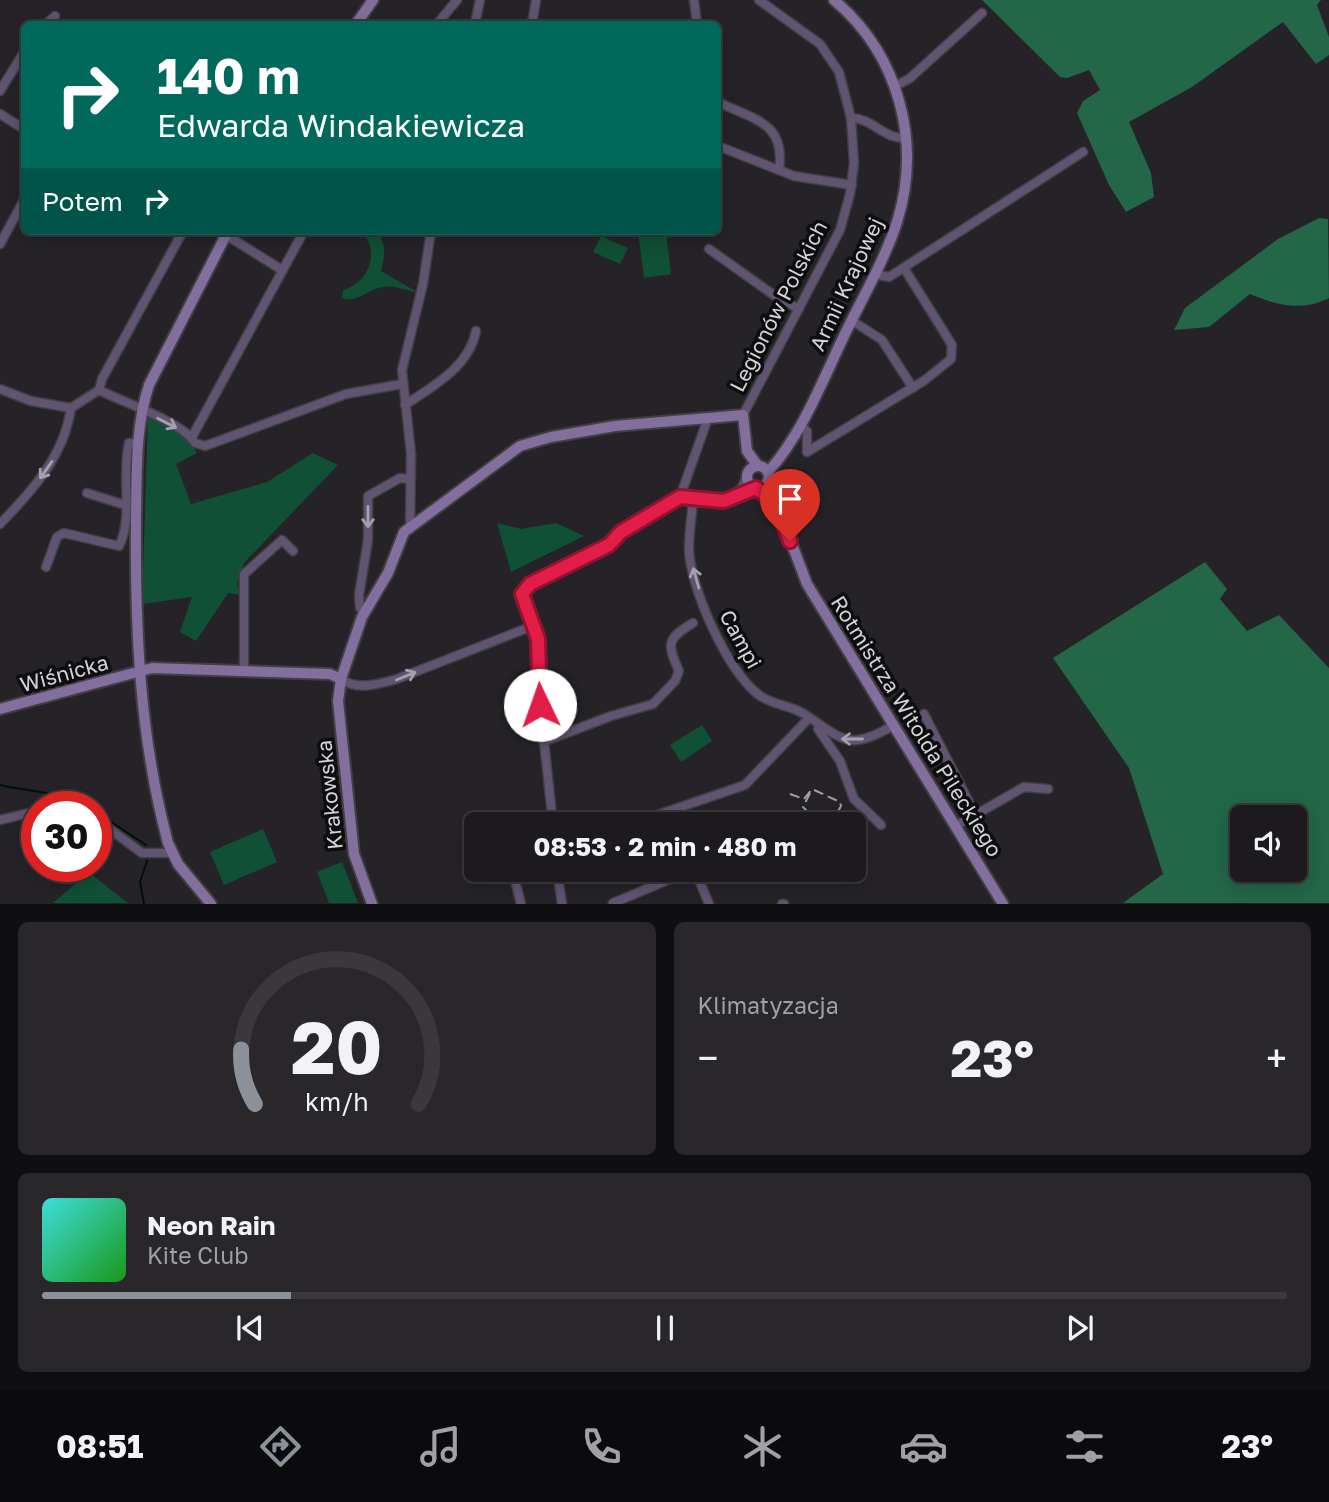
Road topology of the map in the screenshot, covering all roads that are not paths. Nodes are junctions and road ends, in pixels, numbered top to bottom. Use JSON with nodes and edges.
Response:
{"nodes":[{"id":1,"x":373,"y":0,"type":"edge"},
{"id":2,"x":457,"y":0,"type":"edge"},
{"id":3,"x":480,"y":0,"type":"edge"},
{"id":4,"x":536,"y":0,"type":"edge"},
{"id":5,"x":694,"y":0,"type":"edge"},
{"id":6,"x":759,"y":0,"type":"edge"},
{"id":7,"x":834,"y":0,"type":"edge"},
{"id":8,"x":982,"y":13,"type":"dead end"},
{"id":9,"x":55,"y":16,"type":"dead end"},
{"id":10,"x":49,"y":21,"type":"edge"},
{"id":11,"x":358,"y":21,"type":"edge"},
{"id":12,"x":440,"y":21,"type":"edge"},
{"id":13,"x":476,"y":21,"type":"edge"},
{"id":14,"x":533,"y":21,"type":"edge"},
{"id":15,"x":697,"y":21,"type":"edge"},
{"id":16,"x":21,"y":57,"type":"edge"},
{"id":17,"x":895,"y":86,"type":"junction"},
{"id":18,"x":0,"y":92,"type":"edge"},
{"id":19,"x":721,"y":104,"type":"edge"},
{"id":20,"x":0,"y":114,"type":"edge"},
{"id":21,"x":851,"y":118,"type":"junction"},
{"id":22,"x":21,"y":127,"type":"edge"},
{"id":23,"x":906,"y":138,"type":"junction"},
{"id":24,"x":721,"y":147,"type":"edge"},
{"id":25,"x":1083,"y":152,"type":"dead end"},
{"id":26,"x":779,"y":170,"type":"junction"},
{"id":27,"x":852,"y":185,"type":"junction"},
{"id":28,"x":21,"y":206,"type":"edge"},
{"id":29,"x":181,"y":235,"type":"edge"},
{"id":30,"x":226,"y":235,"type":"edge"},
{"id":31,"x":230,"y":235,"type":"edge"},
{"id":32,"x":302,"y":235,"type":"edge"},
{"id":33,"x":430,"y":235,"type":"edge"},
{"id":34,"x":0,"y":244,"type":"edge"},
{"id":35,"x":709,"y":248,"type":"dead end"},
{"id":36,"x":904,"y":268,"type":"junction"},
{"id":37,"x":282,"y":270,"type":"junction"},
{"id":38,"x":874,"y":274,"type":"junction"},
{"id":39,"x":799,"y":309,"type":"junction"},
{"id":40,"x":851,"y":320,"type":"junction"},
{"id":41,"x":476,"y":331,"type":"dead end"},
{"id":42,"x":402,"y":384,"type":"junction"},
{"id":43,"x":913,"y":388,"type":"junction"},
{"id":44,"x":0,"y":389,"type":"edge"},
{"id":45,"x":99,"y":390,"type":"junction"},
{"id":46,"x":405,"y":405,"type":"junction"},
{"id":47,"x":71,"y":408,"type":"junction"},
{"id":48,"x":142,"y":410,"type":"junction"},
{"id":49,"x":743,"y":415,"type":"junction"},
{"id":50,"x":708,"y":418,"type":"junction"},
{"id":51,"x":798,"y":429,"type":"junction"},
{"id":52,"x":192,"y":437,"type":"junction"},
{"id":53,"x":138,"y":443,"type":"junction"},
{"id":54,"x":757,"y":476,"type":"junction"},
{"id":55,"x":411,"y":479,"type":"junction"},
{"id":56,"x":88,"y":493,"type":"dead end"},
{"id":57,"x":680,"y":497,"type":"junction"},
{"id":58,"x":694,"y":499,"type":"junction"},
{"id":59,"x":125,"y":505,"type":"junction"},
{"id":60,"x":0,"y":524,"type":"edge"},
{"id":61,"x":410,"y":525,"type":"junction"},
{"id":62,"x":293,"y":551,"type":"dead end"},
{"id":63,"x":46,"y":566,"type":"dead end"},
{"id":64,"x":365,"y":611,"type":"junction"},
{"id":65,"x":693,"y":623,"type":"dead end"},
{"id":66,"x":535,"y":625,"type":"junction"},
{"id":67,"x":244,"y":670,"type":"junction"},
{"id":68,"x":138,"y":672,"type":"junction"},
{"id":69,"x":341,"y":678,"type":"junction"},
{"id":70,"x":0,"y":709,"type":"edge"},
{"id":71,"x":924,"y":714,"type":"dead end"},
{"id":72,"x":811,"y":719,"type":"junction"},
{"id":73,"x":894,"y":725,"type":"junction"},
{"id":74,"x":543,"y":742,"type":"junction"},
{"id":75,"x":1048,"y":789,"type":"dead end"},
{"id":76,"x":552,"y":812,"type":"edge"},
{"id":77,"x":666,"y":812,"type":"edge"},
{"id":78,"x":21,"y":815,"type":"edge"},
{"id":79,"x":968,"y":819,"type":"junction"},
{"id":80,"x":0,"y":820,"type":"edge"},
{"id":81,"x":881,"y":825,"type":"dead end"},
{"id":82,"x":955,"y":826,"type":"junction"},
{"id":83,"x":112,"y":831,"type":"edge"},
{"id":84,"x":172,"y":853,"type":"junction"},
{"id":85,"x":516,"y":882,"type":"edge"},
{"id":86,"x":559,"y":882,"type":"edge"},
{"id":87,"x":664,"y":882,"type":"edge"},
{"id":88,"x":699,"y":882,"type":"edge"},
{"id":89,"x":613,"y":903,"type":"edge"},
{"id":90,"x":211,"y":904,"type":"edge"},
{"id":91,"x":372,"y":904,"type":"edge"},
{"id":92,"x":521,"y":904,"type":"edge"},
{"id":93,"x":562,"y":904,"type":"edge"},
{"id":94,"x":709,"y":904,"type":"edge"},
{"id":95,"x":1003,"y":904,"type":"edge"}],
"edges":[{"from":1,"to":11,"type":"main road"},
{"from":2,"to":12,"type":"street"},
{"from":3,"to":13,"type":"street"},
{"from":4,"to":14,"type":"street"},
{"from":5,"to":15,"type":"street"},
{"from":6,"to":21,"type":"street","name":"Legionów Polskich"},
{"from":7,"to":17,"type":"main road","name":"Armii Krajowej"},
{"from":8,"to":17,"type":"street"},
{"from":9,"to":10,"type":"street"},
{"from":16,"to":18,"type":"street"},
{"from":17,"to":23,"type":"main road","name":"Armii Krajowej"},
{"from":19,"to":26,"type":"street"},
{"from":20,"to":22,"type":"street"},
{"from":21,"to":23,"type":"street"},
{"from":21,"to":27,"type":"street","name":"Legionów Polskich"},
{"from":23,"to":38,"type":"main road","name":"Armii Krajowej"},
{"from":24,"to":26,"type":"street"},
{"from":25,"to":36,"type":"street"},
{"from":26,"to":27,"type":"street"},
{"from":27,"to":39,"type":"street","name":"Legionów Polskich"},
{"from":28,"to":34,"type":"street"},
{"from":29,"to":45,"type":"street"},
{"from":30,"to":48,"type":"main road"},
{"from":31,"to":37,"type":"street"},
{"from":32,"to":37,"type":"street"},
{"from":33,"to":42,"type":"street"},
{"from":35,"to":39,"type":"street"},
{"from":36,"to":38,"type":"street"},
{"from":36,"to":43,"type":"street"},
{"from":37,"to":52,"type":"street"},
{"from":38,"to":40,"type":"main road","name":"Armii Krajowej"},
{"from":39,"to":49,"type":"street","name":"Legionów Polskich"},
{"from":40,"to":43,"type":"street"},
{"from":40,"to":51,"type":"main road","name":"Armii Krajowej"},
{"from":41,"to":46,"type":"street"},
{"from":42,"to":46,"type":"street"},
{"from":42,"to":52,"type":"street"},
{"from":43,"to":51,"type":"street"},
{"from":44,"to":47,"type":"street"},
{"from":45,"to":47,"type":"street"},
{"from":45,"to":48,"type":"street"},
{"from":46,"to":55,"type":"street"},
{"from":47,"to":60,"type":"street","one_way":true},
{"from":48,"to":52,"type":"street","one_way":true},
{"from":48,"to":53,"type":"main road"},
{"from":49,"to":50,"type":"main road","name":"Legionów Polskich"},
{"from":49,"to":54,"type":"main road","name":"Legionów Polskich"},
{"from":50,"to":57,"type":"street"},
{"from":50,"to":61,"type":"main road","name":"Legionów Polskich"},
{"from":51,"to":54,"type":"main road","name":"Armii Krajowej"},
{"from":53,"to":59,"type":"street"},
{"from":53,"to":68,"type":"main road"},
{"from":54,"to":58,"type":"street"},
{"from":54,"to":73,"type":"main road","name":"Rotmistrza Witolda Pileckiego"},
{"from":55,"to":61,"type":"street"},
{"from":55,"to":64,"type":"street","one_way":true},
{"from":56,"to":59,"type":"street"},
{"from":57,"to":58,"type":"street"},
{"from":57,"to":66,"type":"street"},
{"from":72,"to":58,"type":"street","name":"Campi","one_way":true},
{"from":59,"to":63,"type":"street"},
{"from":61,"to":64,"type":"main road","name":"Krakowska"},
{"from":62,"to":67,"type":"street"},
{"from":64,"to":69,"type":"main road","name":"Krakowska"},
{"from":65,"to":74,"type":"street"},
{"from":69,"to":66,"type":"street","one_way":true},
{"from":66,"to":74,"type":"street"},
{"from":67,"to":68,"type":"main road","name":"Wiśnicka"},
{"from":67,"to":69,"type":"main road","name":"Wiśnicka"},
{"from":68,"to":70,"type":"main road","name":"Wiśnicka"},
{"from":68,"to":84,"type":"main road"},
{"from":69,"to":91,"type":"main road","name":"Krakowska"},
{"from":71,"to":79,"type":"street"},
{"from":73,"to":72,"type":"street","name":"Campi","one_way":true},
{"from":72,"to":77,"type":"street"},
{"from":72,"to":81,"type":"street"},
{"from":73,"to":82,"type":"main road","name":"Rotmistrza Witolda Pileckiego"},
{"from":74,"to":76,"type":"street"},
{"from":75,"to":79,"type":"street"},
{"from":78,"to":80,"type":"street"},
{"from":79,"to":82,"type":"street"},
{"from":82,"to":95,"type":"main road","name":"Rotmistrza Witolda Pileckiego"},
{"from":83,"to":84,"type":"street"},
{"from":84,"to":90,"type":"main road"},
{"from":85,"to":92,"type":"street"},
{"from":86,"to":93,"type":"street"},
{"from":87,"to":89,"type":"street"},
{"from":88,"to":94,"type":"street"}]}
